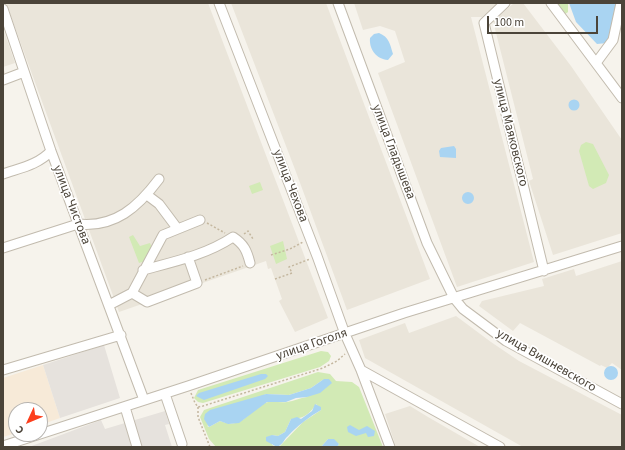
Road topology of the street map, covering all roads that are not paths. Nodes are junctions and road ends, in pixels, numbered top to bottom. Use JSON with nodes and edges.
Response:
{"nodes":[{"id":1,"x":219,"y":3,"type":"edge"},
{"id":2,"x":338,"y":3,"type":"edge"},
{"id":3,"x":505,"y":3,"type":"edge"},
{"id":4,"x":551,"y":3,"type":"edge"},
{"id":5,"x":621,"y":3,"type":"edge"},
{"id":6,"x":3,"y":9,"type":"edge"},
{"id":7,"x":596,"y":63,"type":"junction"},
{"id":8,"x":24,"y":72,"type":"junction"},
{"id":9,"x":3,"y":80,"type":"edge"},
{"id":10,"x":622,"y":98,"type":"edge"},
{"id":11,"x":51,"y":151,"type":"junction"},
{"id":12,"x":3,"y":174,"type":"edge"},
{"id":13,"x":160,"y":179,"type":"dead end"},
{"id":14,"x":147,"y":195,"type":"junction"},
{"id":15,"x":200,"y":220,"type":"road end"},
{"id":16,"x":78,"y":224,"type":"junction"},
{"id":17,"x":177,"y":228,"type":"junction"},
{"id":18,"x":622,"y":246,"type":"edge"},
{"id":19,"x":3,"y":248,"type":"edge"},
{"id":20,"x":188,"y":257,"type":"junction"},
{"id":21,"x":250,"y":263,"type":"road end"},
{"id":22,"x":143,"y":270,"type":"junction"},
{"id":23,"x":544,"y":271,"type":"junction"},
{"id":24,"x":132,"y":293,"type":"junction"},
{"id":25,"x":454,"y":298,"type":"junction"},
{"id":26,"x":109,"y":306,"type":"junction"},
{"id":27,"x":345,"y":334,"type":"junction"},
{"id":28,"x":121,"y":335,"type":"junction"},
{"id":29,"x":3,"y":370,"type":"edge"},
{"id":30,"x":361,"y":370,"type":"junction"},
{"id":31,"x":165,"y":394,"type":"junction"},
{"id":32,"x":144,"y":400,"type":"junction"},
{"id":33,"x":622,"y":404,"type":"edge"},
{"id":34,"x":125,"y":407,"type":"junction"},
{"id":35,"x":182,"y":444,"type":"dead end"},
{"id":36,"x":3,"y":446,"type":"edge"},
{"id":37,"x":137,"y":447,"type":"edge"},
{"id":38,"x":390,"y":447,"type":"edge"},
{"id":39,"x":500,"y":447,"type":"edge"}],
"edges":[{"from":1,"to":27,"type":"street","name":"улица Чехова"},
{"from":2,"to":25,"type":"street","name":"улица Гладышева"},
{"from":3,"to":23,"type":"street","name":"улица Маяковского"},
{"from":4,"to":7,"type":"street"},
{"from":5,"to":7,"type":"street"},
{"from":6,"to":8,"type":"street","name":"улица Чистова"},
{"from":7,"to":10,"type":"street"},
{"from":8,"to":9,"type":"street"},
{"from":8,"to":11,"type":"street","name":"улица Чистова"},
{"from":11,"to":12,"type":"street"},
{"from":11,"to":16,"type":"street","name":"улица Чистова"},
{"from":13,"to":14,"type":"street"},
{"from":14,"to":16,"type":"street"},
{"from":14,"to":17,"type":"street"},
{"from":15,"to":17,"type":"street"},
{"from":16,"to":19,"type":"street"},
{"from":16,"to":26,"type":"street","name":"улица Чистова"},
{"from":17,"to":22,"type":"street"},
{"from":18,"to":23,"type":"street","name":"улица Гоголя"},
{"from":20,"to":21,"type":"street"},
{"from":20,"to":22,"type":"street"},
{"from":20,"to":24,"type":"street"},
{"from":22,"to":24,"type":"street"},
{"from":23,"to":25,"type":"street","name":"улица Гоголя"},
{"from":24,"to":26,"type":"street"},
{"from":25,"to":27,"type":"street","name":"улица Гоголя"},
{"from":25,"to":33,"type":"street","name":"улица Вишневского"},
{"from":26,"to":28,"type":"street","name":"улица Чистова"},
{"from":27,"to":30,"type":"street","name":"улица Чехова"},
{"from":27,"to":31,"type":"street","name":"улица Гоголя"},
{"from":28,"to":29,"type":"street"},
{"from":28,"to":32,"type":"street","name":"улица Чистова"},
{"from":30,"to":38,"type":"street","name":"улица Чехова"},
{"from":30,"to":39,"type":"street"},
{"from":31,"to":32,"type":"street","name":"улица Гоголя"},
{"from":31,"to":35,"type":"street"},
{"from":32,"to":34,"type":"street","name":"улица Гоголя"},
{"from":34,"to":36,"type":"street","name":"улица Гоголя"},
{"from":34,"to":37,"type":"street"}]}
